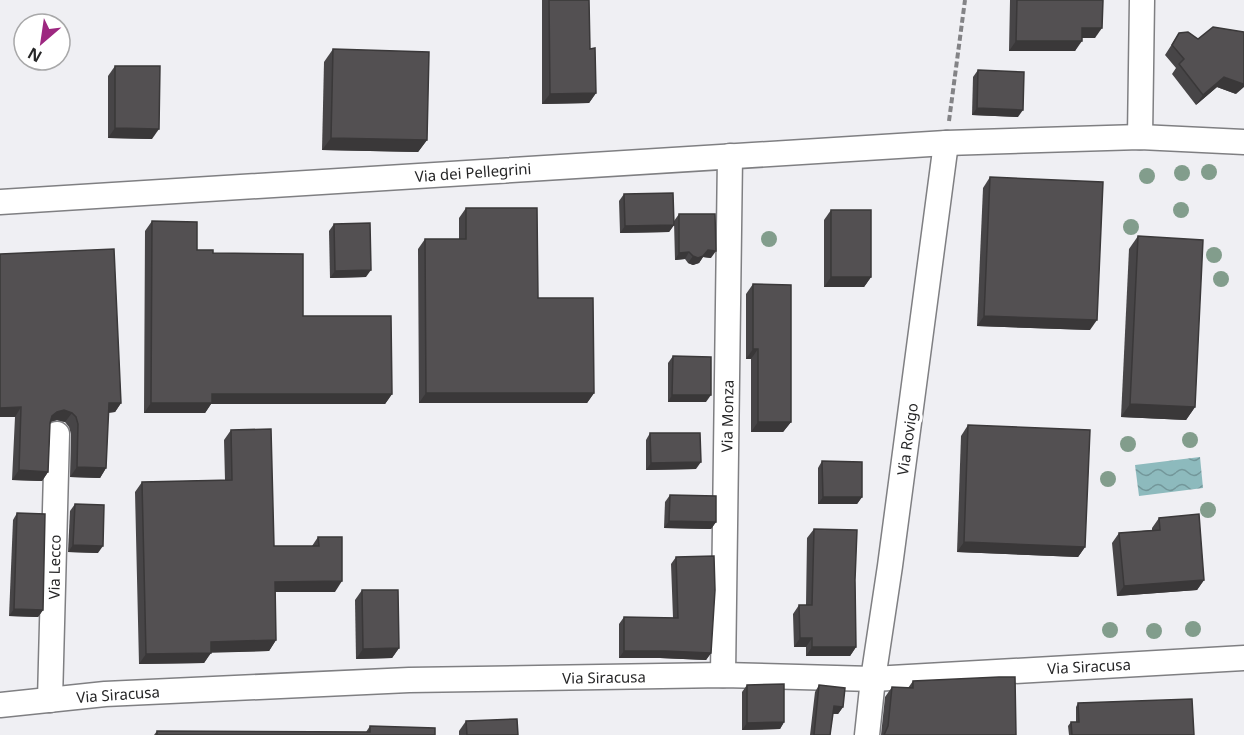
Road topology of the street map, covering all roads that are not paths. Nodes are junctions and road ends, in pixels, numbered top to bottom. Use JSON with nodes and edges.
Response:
{"nodes":[{"id":1,"x":1142,"y":0,"type":"edge"},
{"id":2,"x":1140,"y":137,"type":"junction"},
{"id":3,"x":1244,"y":142,"type":"edge"},
{"id":4,"x":946,"y":143,"type":"junction"},
{"id":5,"x":730,"y":156,"type":"junction"},
{"id":6,"x":0,"y":202,"type":"edge"},
{"id":7,"x":57,"y":434,"type":"dead end"},
{"id":8,"x":1244,"y":658,"type":"edge"},
{"id":9,"x":723,"y":675,"type":"junction"},
{"id":10,"x":873,"y":679,"type":"junction"},
{"id":11,"x":50,"y":700,"type":"junction"},
{"id":12,"x":0,"y":705,"type":"edge"},
{"id":13,"x":867,"y":735,"type":"edge"}],
"edges":[{"from":1,"to":2,"type":"street"},
{"from":2,"to":3,"type":"street","name":"Via dei Pellegrini"},
{"from":2,"to":4,"type":"street","name":"Via dei Pellegrini"},
{"from":4,"to":5,"type":"street","name":"Via dei Pellegrini"},
{"from":4,"to":10,"type":"street","name":"Via Rovigo"},
{"from":5,"to":6,"type":"street","name":"Via dei Pellegrini"},
{"from":5,"to":9,"type":"street","name":"Via Monza"},
{"from":7,"to":11,"type":"street","name":"Via Lecco"},
{"from":8,"to":10,"type":"street","name":"Via Siracusa"},
{"from":9,"to":10,"type":"street","name":"Via Siracusa"},
{"from":9,"to":11,"type":"street","name":"Via Siracusa"},
{"from":10,"to":13,"type":"street","name":"Via Rovigo"},
{"from":11,"to":12,"type":"street","name":"Via Siracusa"}]}
